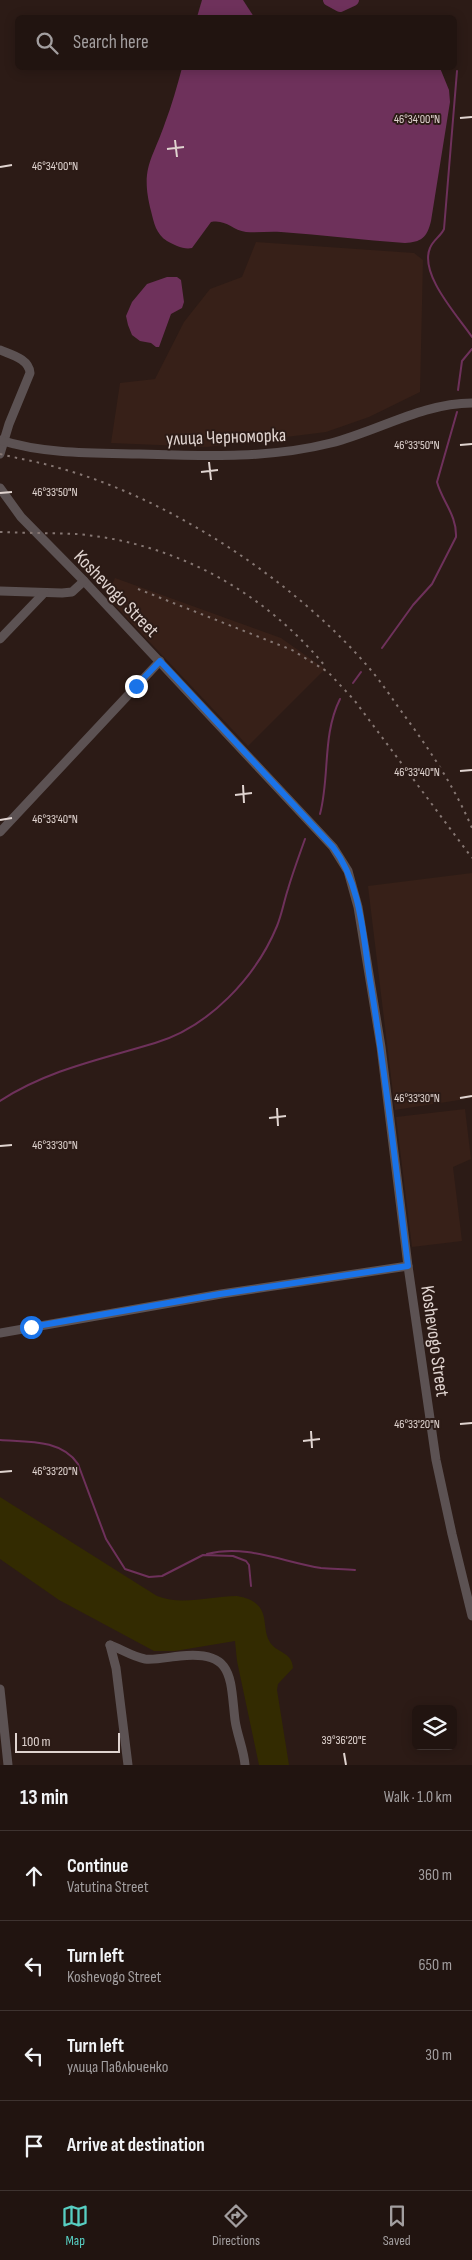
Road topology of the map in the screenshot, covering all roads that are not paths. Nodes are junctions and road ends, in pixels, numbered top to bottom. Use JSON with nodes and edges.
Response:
{"nodes":[{"id":1,"x":0,"y":350,"type":"edge"},
{"id":2,"x":472,"y":403,"type":"edge"},
{"id":3,"x":2,"y":441,"type":"edge"},
{"id":4,"x":0,"y":454,"type":"edge"},
{"id":5,"x":0,"y":488,"type":"edge"},
{"id":6,"x":84,"y":581,"type":"junction"},
{"id":7,"x":0,"y":591,"type":"edge"},
{"id":8,"x":44,"y":593,"type":"junction"},
{"id":9,"x":0,"y":639,"type":"edge"},
{"id":10,"x":160,"y":661,"type":"junction"},
{"id":11,"x":0,"y":832,"type":"edge"},
{"id":12,"x":408,"y":1266,"type":"junction"},
{"id":13,"x":0,"y":1333,"type":"edge"},
{"id":14,"x":472,"y":1616,"type":"edge"},
{"id":15,"x":0,"y":1690,"type":"edge"},
{"id":16,"x":8,"y":1765,"type":"edge"},
{"id":17,"x":128,"y":1765,"type":"edge"},
{"id":18,"x":245,"y":1765,"type":"edge"}],
"edges":[{"from":1,"to":3,"type":"street"},
{"from":2,"to":3,"type":"street","name":"улица Черноморка"},
{"from":3,"to":4,"type":"street"},
{"from":5,"to":6,"type":"street","name":"Koshevogo Street"},
{"from":6,"to":8,"type":"street"},
{"from":6,"to":10,"type":"street","name":"Koshevogo Street"},
{"from":7,"to":8,"type":"street"},
{"from":8,"to":9,"type":"street"},
{"from":10,"to":11,"type":"street"},
{"from":10,"to":12,"type":"street","name":"Koshevogo Street"},
{"from":12,"to":13,"type":"street"},
{"from":12,"to":14,"type":"street","name":"Koshevogo Street"},
{"from":15,"to":16,"type":"street"},
{"from":17,"to":18,"type":"street"}]}
